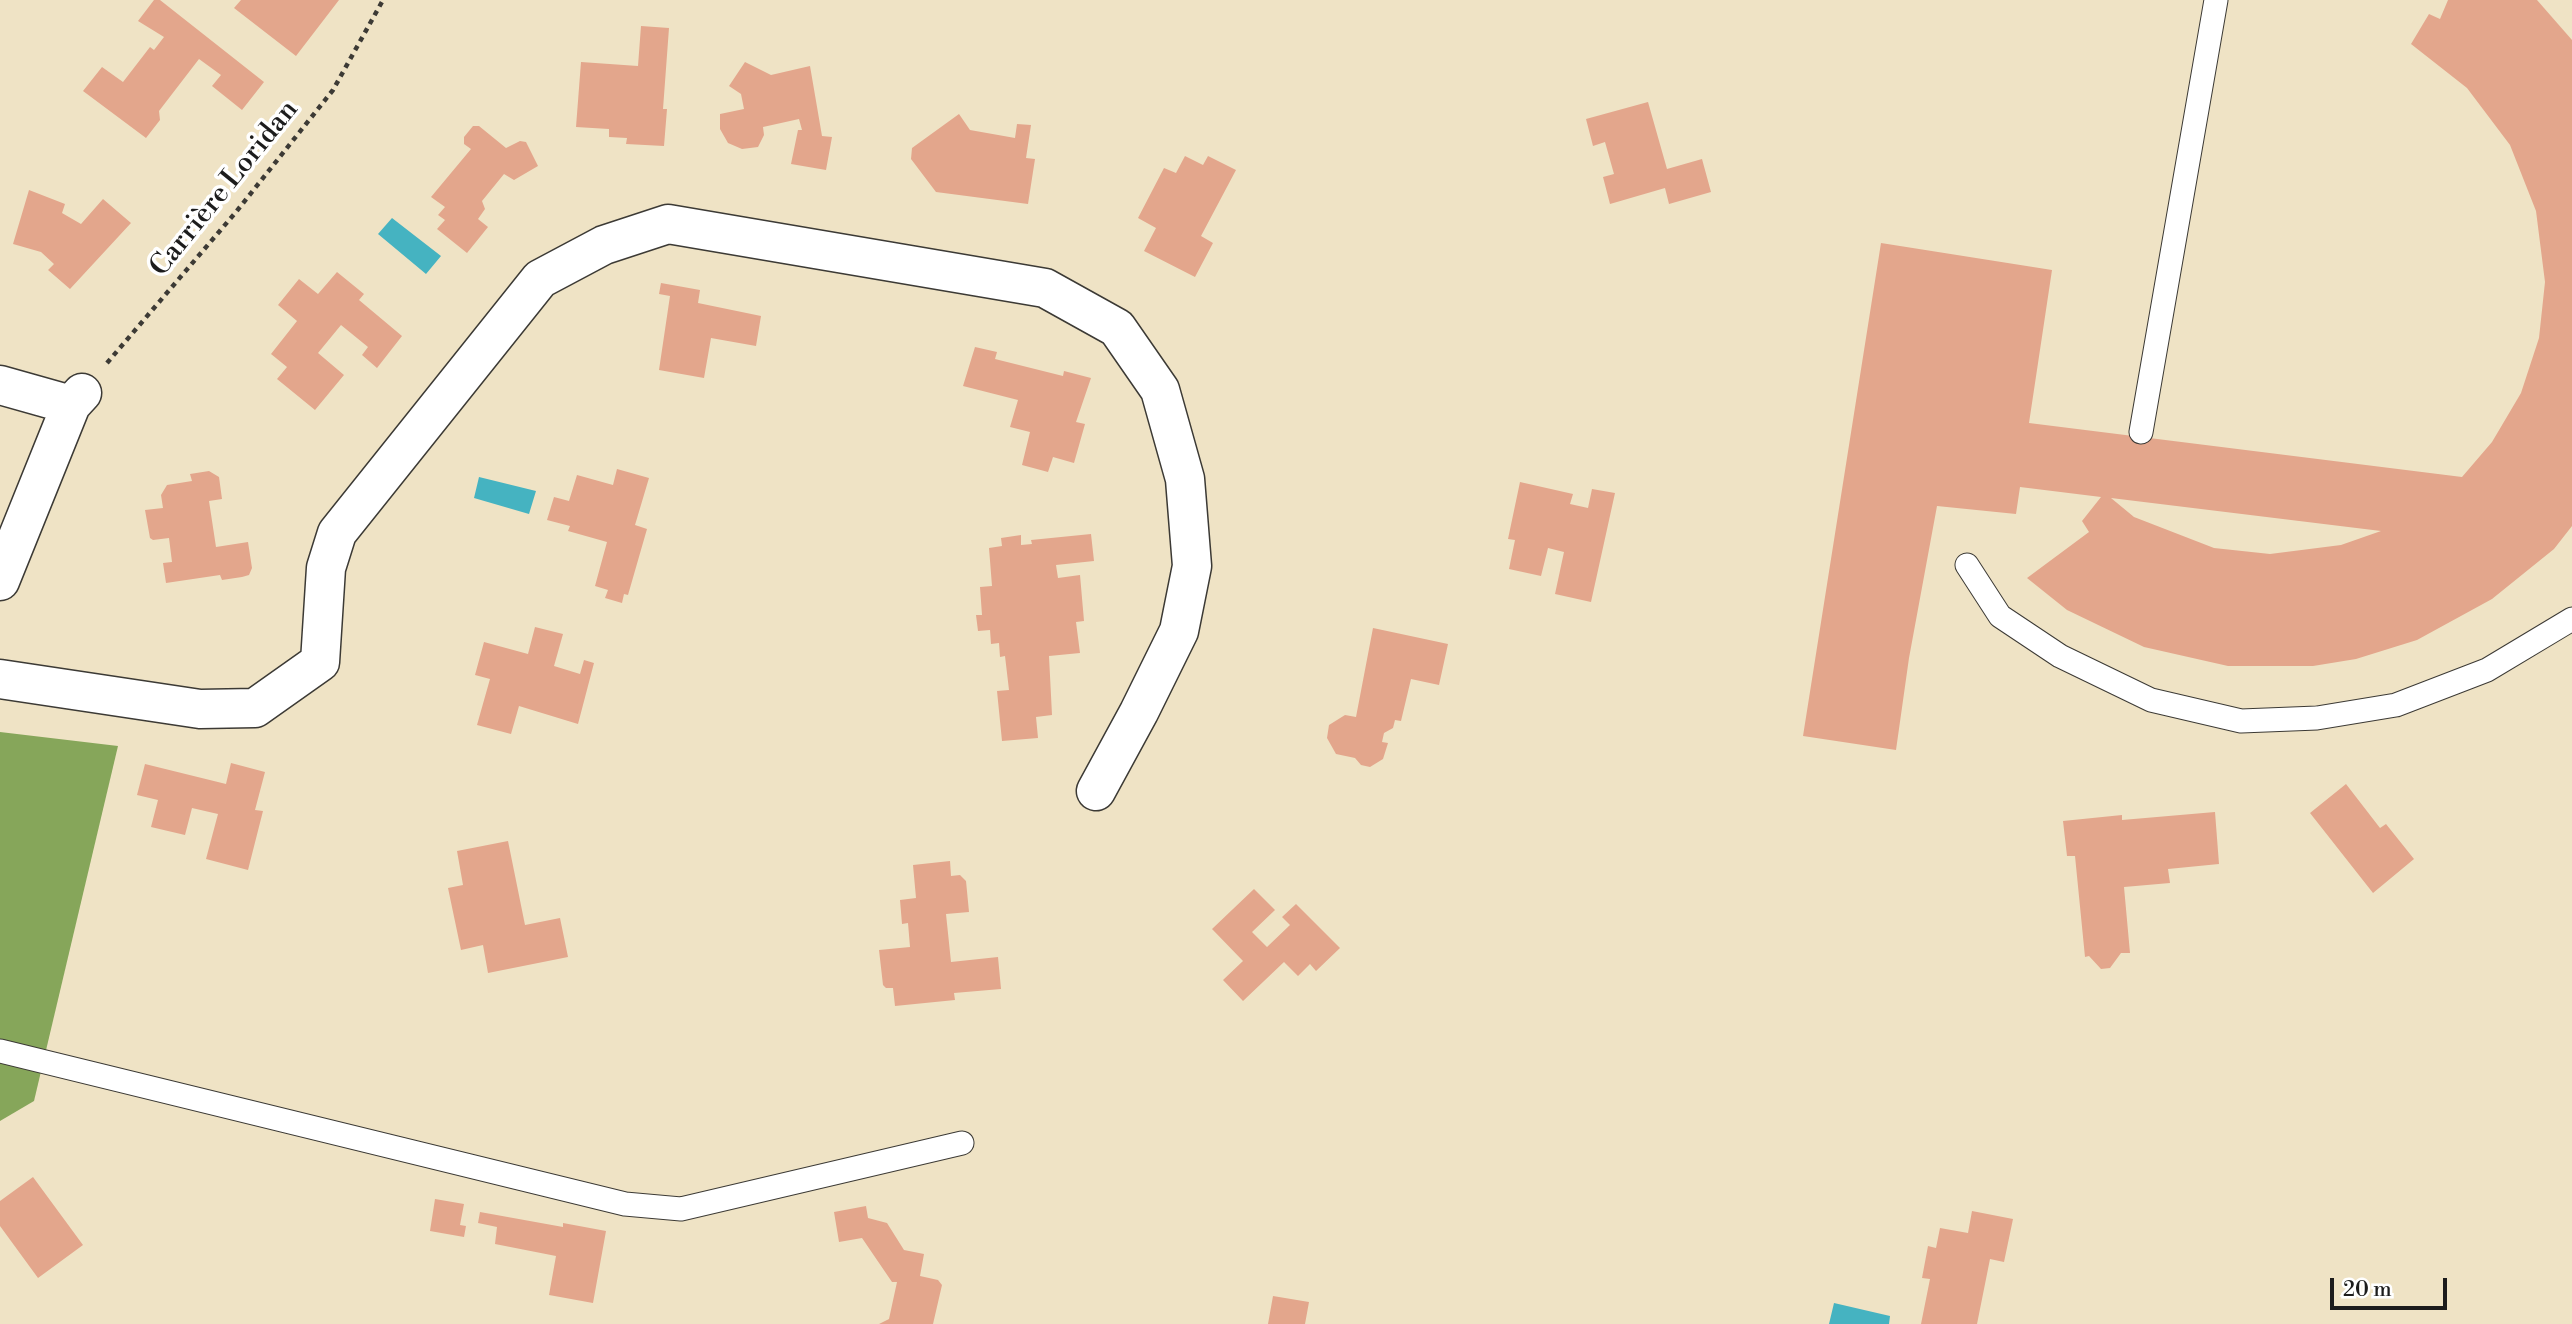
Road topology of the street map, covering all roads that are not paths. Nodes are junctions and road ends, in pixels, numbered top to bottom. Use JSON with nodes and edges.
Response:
{"nodes":[{"id":1,"x":2216,"y":0,"type":"edge"},
{"id":2,"x":0,"y":385,"type":"edge"},
{"id":3,"x":2141,"y":432,"type":"dead end"},
{"id":4,"x":1967,"y":565,"type":"dead end"},
{"id":5,"x":0,"y":580,"type":"edge"},
{"id":6,"x":2572,"y":620,"type":"edge"},
{"id":7,"x":0,"y":678,"type":"edge"},
{"id":8,"x":1096,"y":791,"type":"dead end"},
{"id":9,"x":0,"y":1051,"type":"edge"},
{"id":10,"x":962,"y":1143,"type":"dead end"}],
"edges":[{"from":1,"to":3,"type":"lane"},
{"from":2,"to":5,"type":"street"},
{"from":4,"to":6,"type":"lane"},
{"from":7,"to":8,"type":"street"},
{"from":9,"to":10,"type":"lane"}]}
